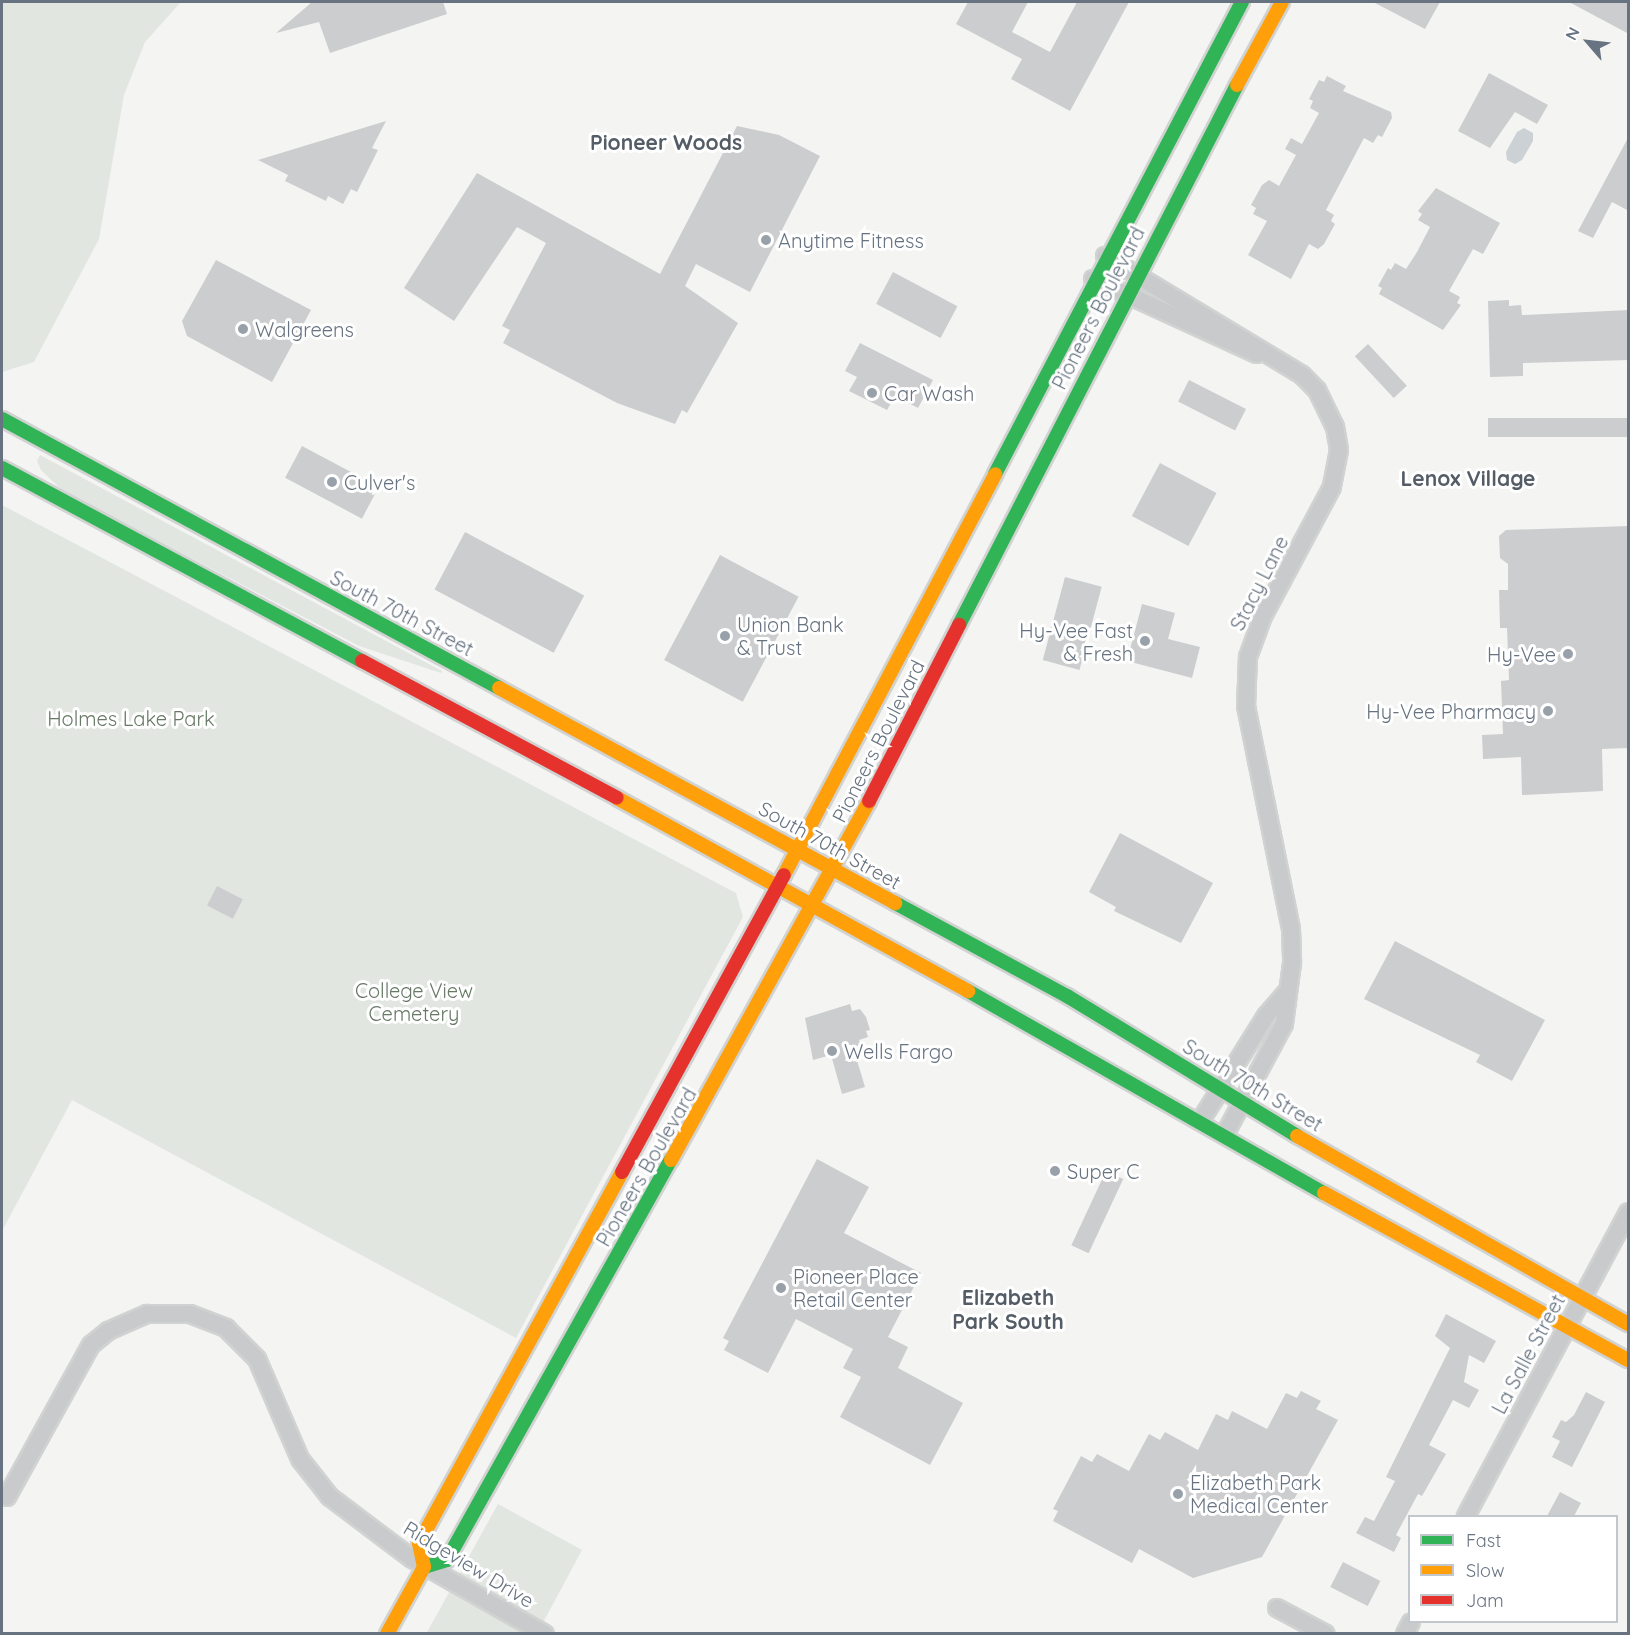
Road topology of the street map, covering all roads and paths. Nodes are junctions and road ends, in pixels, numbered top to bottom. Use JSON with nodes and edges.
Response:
{"nodes":[{"id":1,"x":1242,"y":2,"type":"edge"},
{"id":2,"x":1282,"y":2,"type":"edge"},
{"id":3,"x":1105,"y":256,"type":"junction"},
{"id":4,"x":1137,"y":276,"type":"junction"},
{"id":5,"x":1093,"y":279,"type":"junction"},
{"id":6,"x":1126,"y":297,"type":"junction"},
{"id":7,"x":1280,"y":363,"type":"junction"},
{"id":8,"x":2,"y":419,"type":"edge"},
{"id":9,"x":2,"y":468,"type":"edge"},
{"id":10,"x":798,"y":850,"type":"junction"},
{"id":11,"x":834,"y":870,"type":"junction"},
{"id":12,"x":780,"y":885,"type":"junction"},
{"id":13,"x":815,"y":904,"type":"junction"},
{"id":14,"x":1287,"y":992,"type":"junction"},
{"id":15,"x":1220,"y":1088,"type":"junction"},
{"id":16,"x":1242,"y":1102,"type":"junction"},
{"id":17,"x":1201,"y":1120,"type":"junction"},
{"id":18,"x":1225,"y":1134,"type":"junction"},
{"id":19,"x":1629,"y":1212,"type":"edge"},
{"id":20,"x":1581,"y":1298,"type":"junction"},
{"id":21,"x":1629,"y":1324,"type":"edge"},
{"id":22,"x":1566,"y":1327,"type":"junction"},
{"id":23,"x":1629,"y":1360,"type":"edge"},
{"id":24,"x":7,"y":1497,"type":"dead end"},
{"id":25,"x":1467,"y":1515,"type":"edge"},
{"id":26,"x":424,"y":1567,"type":"junction"},
{"id":27,"x":1276,"y":1608,"type":"dead end"},
{"id":28,"x":387,"y":1634,"type":"edge"},
{"id":29,"x":545,"y":1634,"type":"edge"},
{"id":30,"x":1326,"y":1634,"type":"edge"}],
"edges":[{"from":1,"to":3,"type":"main road","name":"Pioneers Boulevard"},
{"from":2,"to":4,"type":"main road","name":"Pioneers Boulevard"},
{"from":3,"to":4,"type":"street","name":"Stacy Lane"},
{"from":3,"to":5,"type":"main road","name":"Pioneers Boulevard"},
{"from":4,"to":6,"type":"main road","name":"Pioneers Boulevard"},
{"from":4,"to":7,"type":"street","name":"Stacy Lane"},
{"from":5,"to":6,"type":"street","name":"Stacy Lane"},
{"from":5,"to":10,"type":"main road","name":"Pioneers Boulevard"},
{"from":6,"to":7,"type":"street","name":"Stacy Lane"},
{"from":6,"to":11,"type":"main road","name":"Pioneers Boulevard"},
{"from":7,"to":14,"type":"street","name":"Stacy Lane"},
{"from":8,"to":10,"type":"main road","name":"South 70th Street"},
{"from":9,"to":12,"type":"main road"},
{"from":10,"to":11,"type":"main road","name":"South 70th Street"},
{"from":10,"to":12,"type":"main road","name":"Pioneers Boulevard"},
{"from":11,"to":13,"type":"main road","name":"Pioneers Boulevard"},
{"from":11,"to":15,"type":"main road","name":"South 70th Street"},
{"from":12,"to":13,"type":"main road"},
{"from":12,"to":26,"type":"main road","name":"Pioneers Boulevard"},
{"from":13,"to":17,"type":"main road"},
{"from":13,"to":26,"type":"main road","name":"Pioneers Boulevard"},
{"from":14,"to":15,"type":"street"},
{"from":14,"to":16,"type":"street","name":"Stacy Lane"},
{"from":15,"to":16,"type":"main road","name":"South 70th Street"},
{"from":15,"to":17,"type":"street"},
{"from":16,"to":18,"type":"street","name":"Stacy Lane"},
{"from":16,"to":20,"type":"main road","name":"South 70th Street"},
{"from":17,"to":18,"type":"main road"},
{"from":18,"to":22,"type":"main road"},
{"from":19,"to":20,"type":"street","name":"La Salle Street"},
{"from":20,"to":21,"type":"main road","name":"South 70th Street"},
{"from":20,"to":22,"type":"street","name":"La Salle Street"},
{"from":22,"to":23,"type":"main road"},
{"from":22,"to":25,"type":"street","name":"La Salle Street"},
{"from":24,"to":26,"type":"street","name":"Ridgeview Drive"},
{"from":26,"to":28,"type":"main road"},
{"from":26,"to":29,"type":"street","name":"Ridgeview Drive"},
{"from":27,"to":30,"type":"street"}]}
